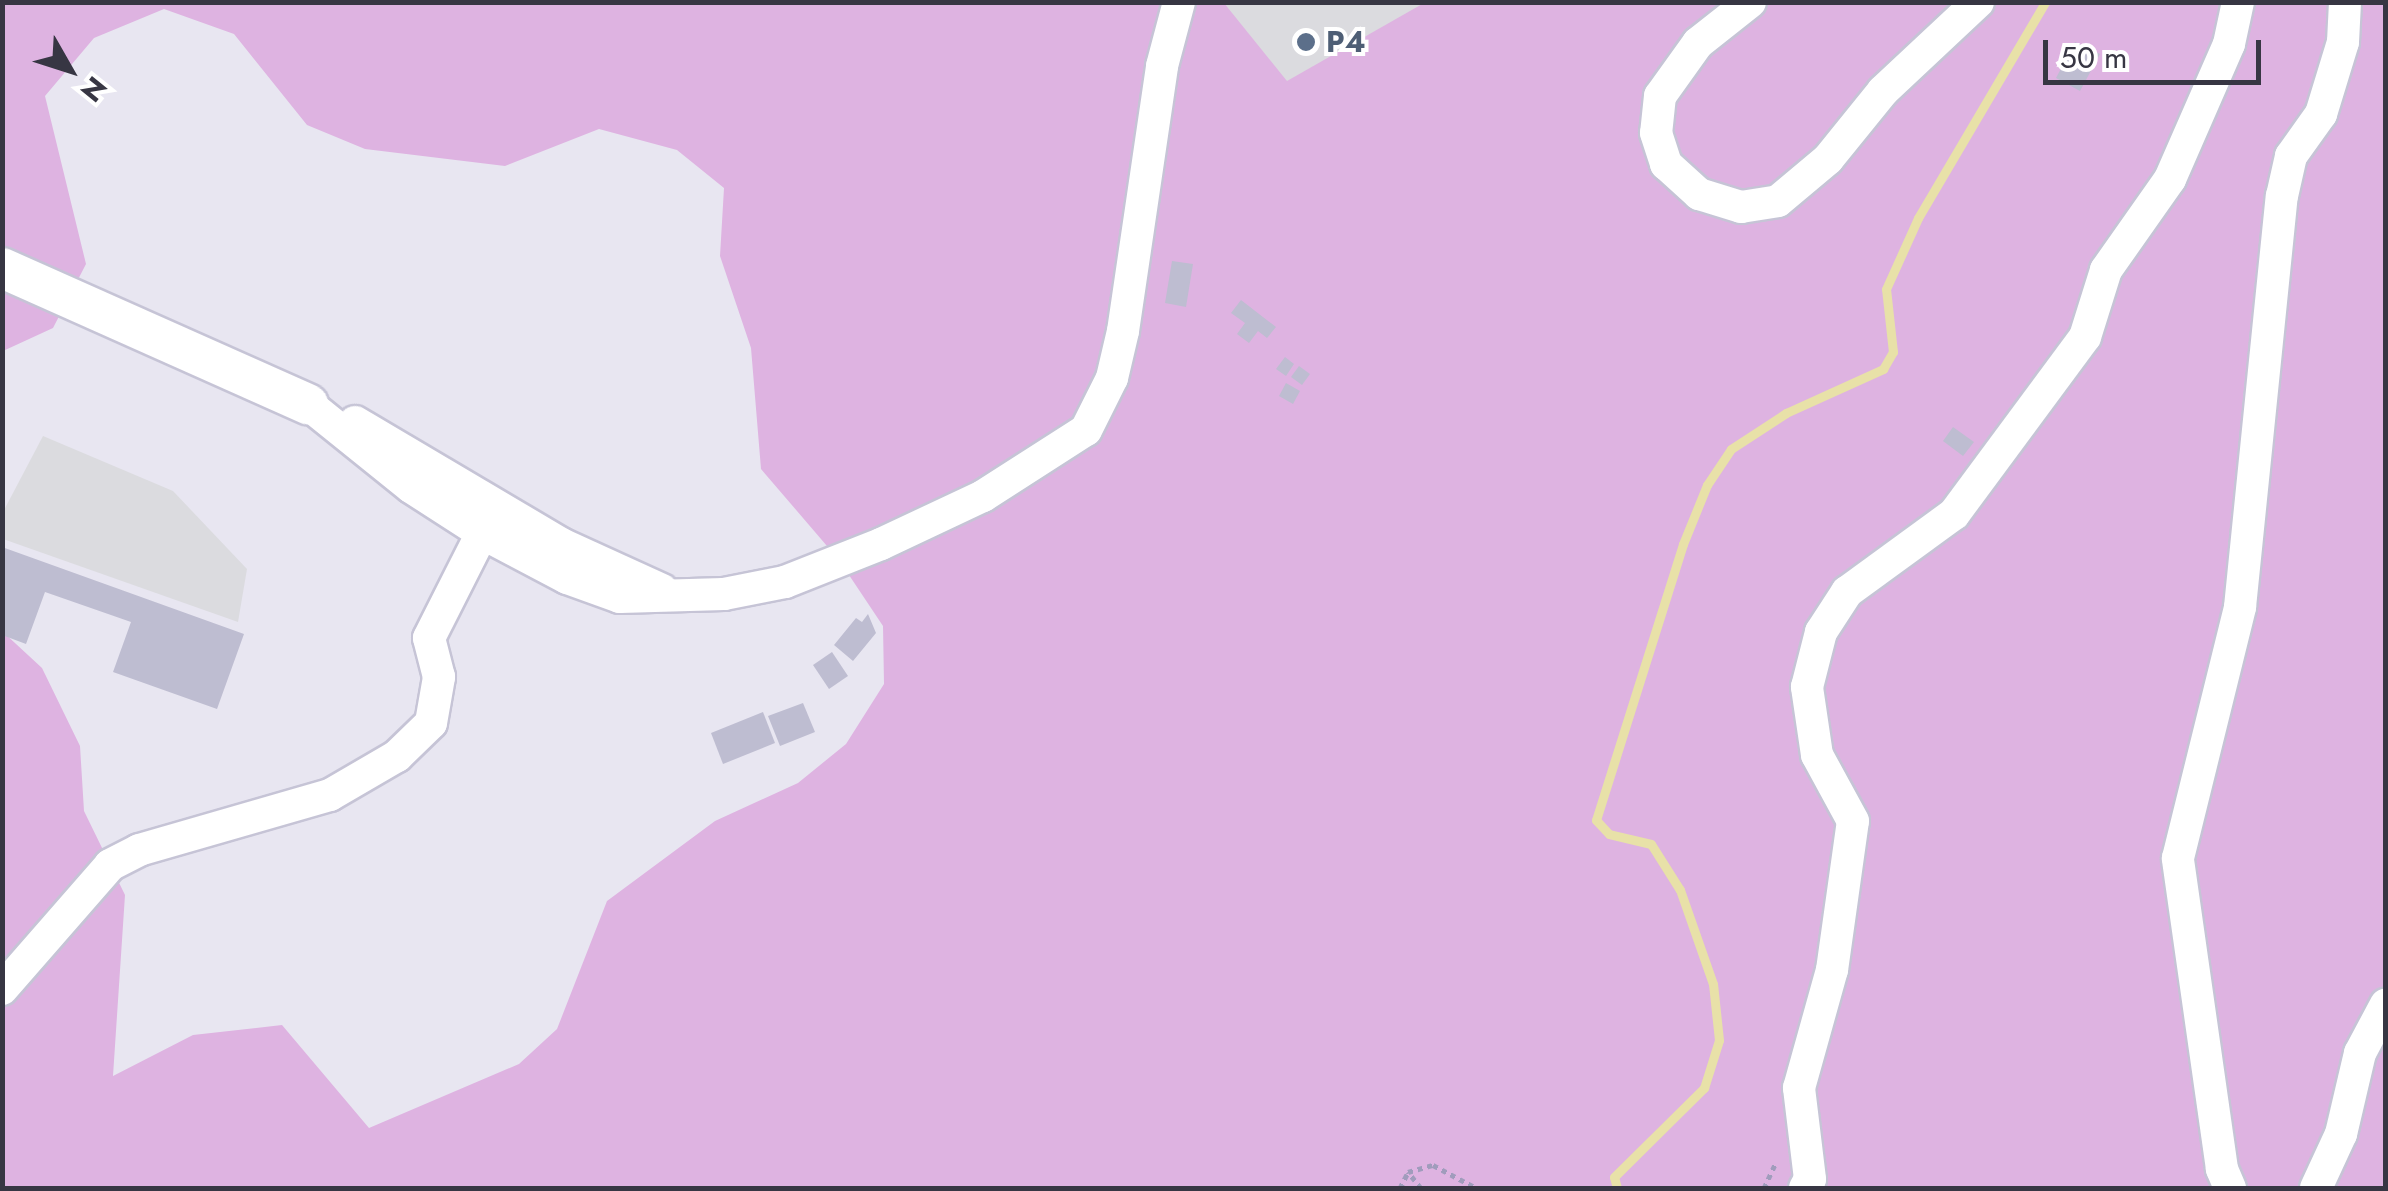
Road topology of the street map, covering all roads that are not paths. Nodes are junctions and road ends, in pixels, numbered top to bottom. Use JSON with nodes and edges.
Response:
{"nodes":[{"id":1,"x":1179,"y":2,"type":"edge"},
{"id":2,"x":1750,"y":2,"type":"edge"},
{"id":3,"x":1978,"y":2,"type":"edge"},
{"id":4,"x":2238,"y":2,"type":"edge"},
{"id":5,"x":2345,"y":2,"type":"edge"},
{"id":6,"x":2,"y":268,"type":"edge"},
{"id":7,"x":308,"y":404,"type":"junction"},
{"id":8,"x":482,"y":533,"type":"junction"},
{"id":9,"x":674,"y":598,"type":"junction"},
{"id":10,"x":2,"y":989,"type":"edge"},
{"id":11,"x":2386,"y":1004,"type":"edge"},
{"id":12,"x":1805,"y":1188,"type":"edge"},
{"id":13,"x":2230,"y":1188,"type":"edge"},
{"id":14,"x":2316,"y":1188,"type":"edge"}],
"edges":[{"from":1,"to":9,"type":"street"},
{"from":2,"to":3,"type":"street"},
{"from":4,"to":12,"type":"street"},
{"from":5,"to":13,"type":"street"},
{"from":6,"to":7,"type":"street"},
{"from":7,"to":8,"type":"street"},
{"from":7,"to":9,"type":"street"},
{"from":8,"to":9,"type":"street"},
{"from":8,"to":10,"type":"street"},
{"from":11,"to":14,"type":"street"}]}
